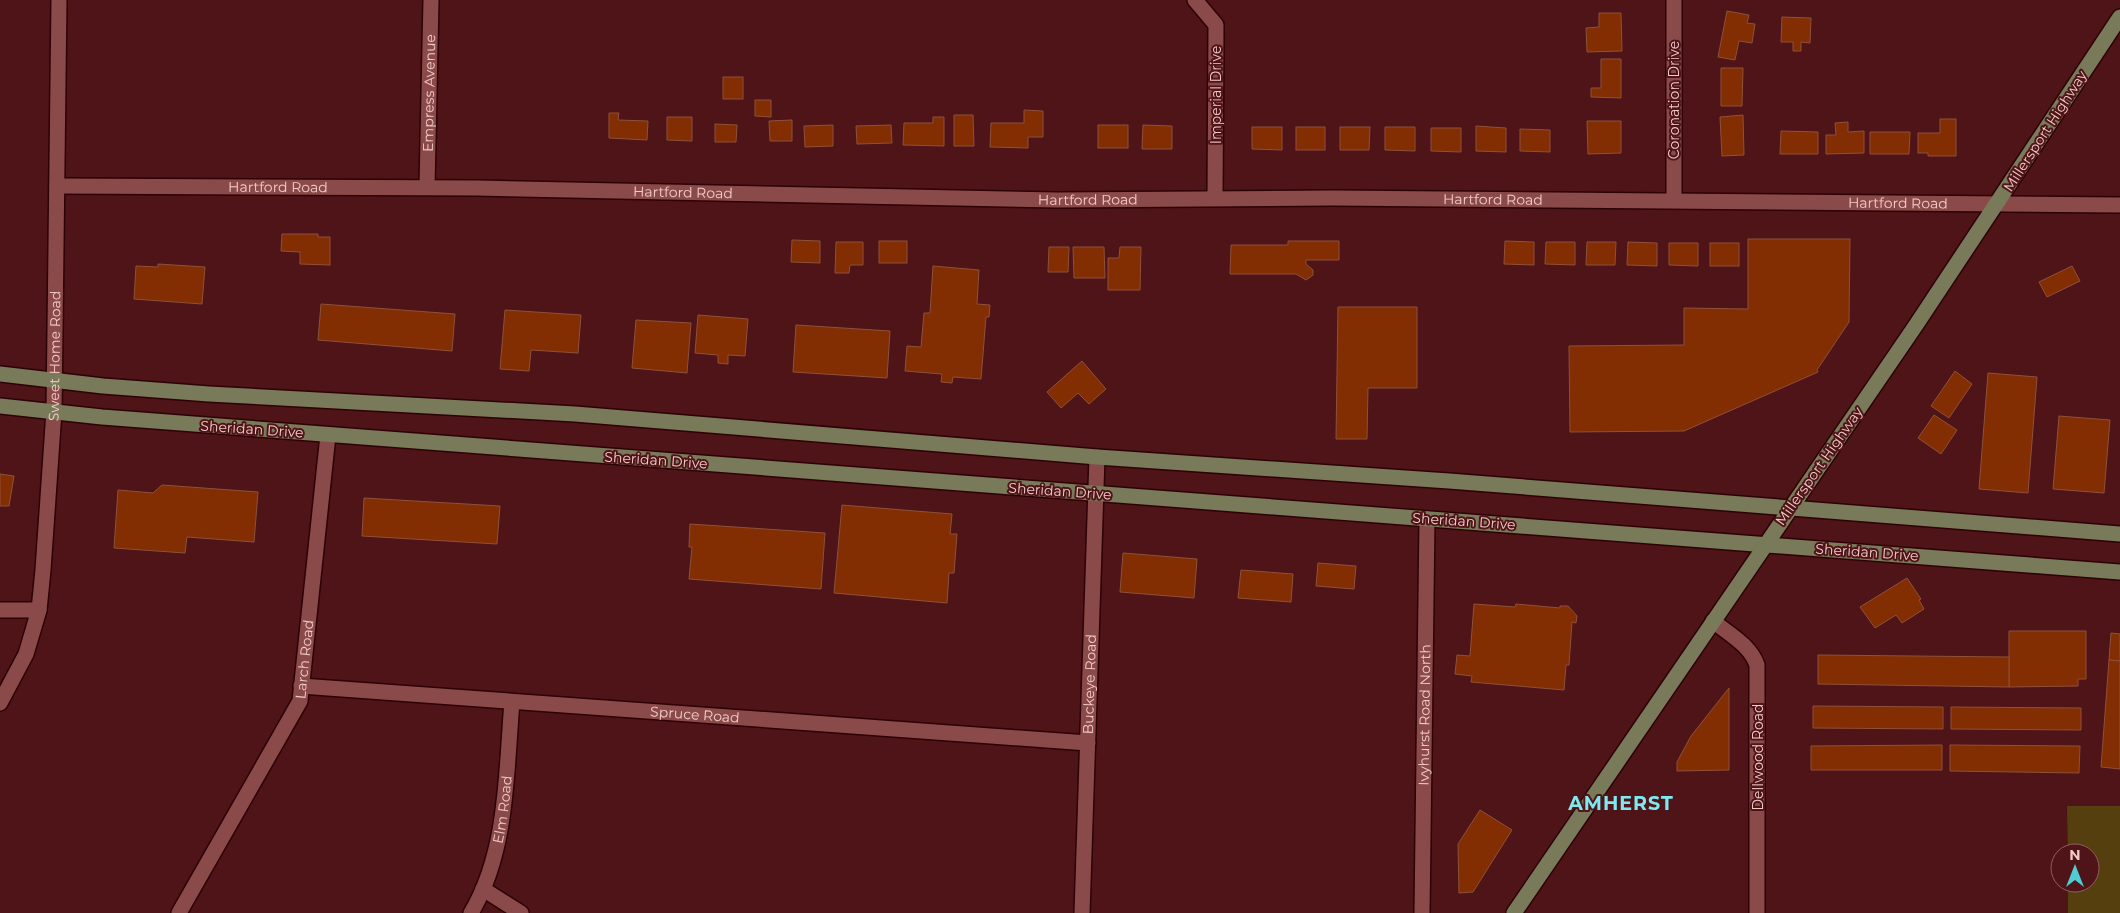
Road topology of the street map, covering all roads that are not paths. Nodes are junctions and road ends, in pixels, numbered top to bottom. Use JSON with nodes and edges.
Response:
{"nodes":[{"id":1,"x":59,"y":0,"type":"edge"},
{"id":2,"x":431,"y":0,"type":"edge"},
{"id":3,"x":1195,"y":0,"type":"edge"},
{"id":4,"x":1674,"y":0,"type":"edge"},
{"id":5,"x":2120,"y":17,"type":"edge"},
{"id":6,"x":57,"y":186,"type":"junction"},
{"id":7,"x":427,"y":187,"type":"junction"},
{"id":8,"x":1215,"y":198,"type":"junction"},
{"id":9,"x":1674,"y":200,"type":"junction"},
{"id":10,"x":1997,"y":203,"type":"junction"},
{"id":11,"x":2120,"y":205,"type":"edge"},
{"id":12,"x":0,"y":374,"type":"edge"},
{"id":13,"x":54,"y":380,"type":"junction"},
{"id":14,"x":0,"y":406,"type":"edge"},
{"id":15,"x":54,"y":412,"type":"junction"},
{"id":16,"x":328,"y":435,"type":"junction"},
{"id":17,"x":1097,"y":457,"type":"junction"},
{"id":18,"x":1097,"y":494,"type":"junction"},
{"id":19,"x":1790,"y":508,"type":"junction"},
{"id":20,"x":1427,"y":519,"type":"junction"},
{"id":21,"x":2120,"y":534,"type":"edge"},
{"id":22,"x":1765,"y":544,"type":"junction"},
{"id":23,"x":2120,"y":572,"type":"edge"},
{"id":24,"x":0,"y":610,"type":"edge"},
{"id":25,"x":39,"y":610,"type":"junction"},
{"id":26,"x":1713,"y":621,"type":"junction"},
{"id":27,"x":302,"y":686,"type":"junction"},
{"id":28,"x":512,"y":702,"type":"junction"},
{"id":29,"x":0,"y":703,"type":"edge"},
{"id":30,"x":1088,"y":743,"type":"junction"},
{"id":31,"x":483,"y":889,"type":"junction"},
{"id":32,"x":179,"y":913,"type":"edge"},
{"id":33,"x":471,"y":913,"type":"edge"},
{"id":34,"x":521,"y":913,"type":"edge"},
{"id":35,"x":1082,"y":913,"type":"edge"},
{"id":36,"x":1422,"y":913,"type":"edge"},
{"id":37,"x":1514,"y":913,"type":"edge"},
{"id":38,"x":1757,"y":913,"type":"edge"}],
"edges":[{"from":1,"to":6,"type":"street","name":"Sweet Home Road"},
{"from":2,"to":7,"type":"street","name":"Empress Avenue"},
{"from":3,"to":8,"type":"street","name":"Imperial Drive"},
{"from":4,"to":9,"type":"street","name":"Coronation Drive"},
{"from":5,"to":10,"type":"main road","name":"Millersport Highway"},
{"from":6,"to":7,"type":"street","name":"Hartford Road"},
{"from":6,"to":13,"type":"street","name":"Sweet Home Road"},
{"from":7,"to":8,"type":"street","name":"Hartford Road"},
{"from":8,"to":9,"type":"street","name":"Hartford Road"},
{"from":9,"to":10,"type":"street","name":"Hartford Road"},
{"from":10,"to":11,"type":"street","name":"Hartford Road"},
{"from":10,"to":19,"type":"main road","name":"Millersport Highway"},
{"from":12,"to":13,"type":"main road"},
{"from":13,"to":15,"type":"street","name":"Sweet Home Road"},
{"from":13,"to":17,"type":"main road"},
{"from":14,"to":15,"type":"main road","name":"Sheridan Drive"},
{"from":15,"to":16,"type":"main road","name":"Sheridan Drive"},
{"from":15,"to":25,"type":"street","name":"Sweet Home Road"},
{"from":16,"to":18,"type":"main road","name":"Sheridan Drive"},
{"from":16,"to":27,"type":"street","name":"Larch Road"},
{"from":17,"to":18,"type":"street","name":"Buckeye Road"},
{"from":17,"to":19,"type":"main road"},
{"from":18,"to":20,"type":"main road","name":"Sheridan Drive"},
{"from":18,"to":30,"type":"street","name":"Buckeye Road"},
{"from":19,"to":21,"type":"main road"},
{"from":19,"to":22,"type":"main road","name":"Millersport Highway"},
{"from":20,"to":22,"type":"main road","name":"Sheridan Drive"},
{"from":20,"to":36,"type":"street","name":"Ivyhurst Road North"},
{"from":22,"to":23,"type":"main road","name":"Sheridan Drive"},
{"from":22,"to":26,"type":"main road","name":"Millersport Highway"},
{"from":24,"to":25,"type":"street"},
{"from":25,"to":29,"type":"street","name":"Sweet Home Road"},
{"from":26,"to":37,"type":"main road","name":"Millersport Highway"},
{"from":26,"to":38,"type":"street","name":"Dellwood Road"},
{"from":27,"to":28,"type":"street","name":"Spruce Road"},
{"from":27,"to":32,"type":"street","name":"Larch Road"},
{"from":28,"to":30,"type":"street","name":"Spruce Road"},
{"from":28,"to":31,"type":"street","name":"Elm Road"},
{"from":30,"to":35,"type":"street","name":"Buckeye Road"},
{"from":31,"to":33,"type":"street","name":"Elm Road"},
{"from":31,"to":34,"type":"street"}]}
